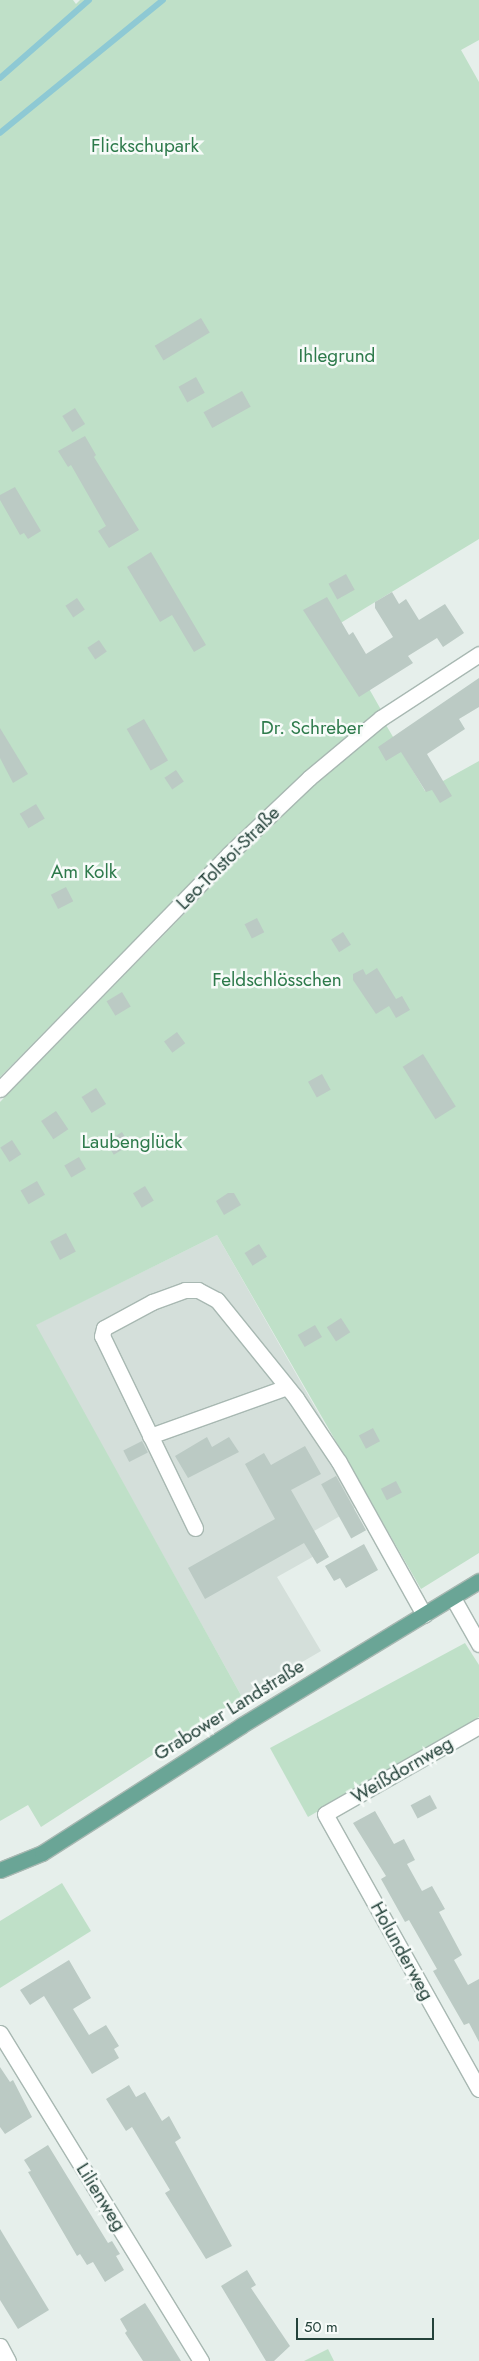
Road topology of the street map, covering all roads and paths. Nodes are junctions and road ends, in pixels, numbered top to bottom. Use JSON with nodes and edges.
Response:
{"nodes":[{"id":1,"x":479,"y":654,"type":"edge"},
{"id":2,"x":0,"y":1089,"type":"edge"},
{"id":3,"x":287,"y":1387,"type":"junction"},
{"id":4,"x":150,"y":1436,"type":"junction"},
{"id":5,"x":194,"y":1528,"type":"dead end"},
{"id":6,"x":479,"y":1581,"type":"edge"},
{"id":7,"x":453,"y":1598,"type":"junction"},
{"id":8,"x":424,"y":1615,"type":"junction"},
{"id":9,"x":479,"y":1644,"type":"edge"},
{"id":10,"x":479,"y":1726,"type":"edge"},
{"id":11,"x":325,"y":1814,"type":"joint"},
{"id":12,"x":0,"y":1870,"type":"edge"},
{"id":13,"x":0,"y":2033,"type":"edge"},
{"id":14,"x":479,"y":2088,"type":"edge"},
{"id":15,"x":0,"y":2346,"type":"edge"},
{"id":16,"x":8,"y":2361,"type":"edge"},
{"id":17,"x":201,"y":2361,"type":"edge"}],
"edges":[{"from":1,"to":2,"type":"street","name":"Leo-Tolstoi-Straße"},
{"from":3,"to":4,"type":"street"},
{"from":3,"to":4,"type":"street"},
{"from":3,"to":8,"type":"street"},
{"from":4,"to":5,"type":"street"},
{"from":6,"to":7,"type":"main road","name":"Grabower Landstraße"},
{"from":7,"to":8,"type":"main road","name":"Grabower Landstraße"},
{"from":7,"to":9,"type":"street"},
{"from":8,"to":12,"type":"main road","name":"Grabower Landstraße"},
{"from":10,"to":11,"type":"street","name":"Weißdornweg"},
{"from":11,"to":14,"type":"street","name":"Holunderweg"},
{"from":13,"to":17,"type":"street","name":"Lilienweg"},
{"from":15,"to":16,"type":"street"}]}
